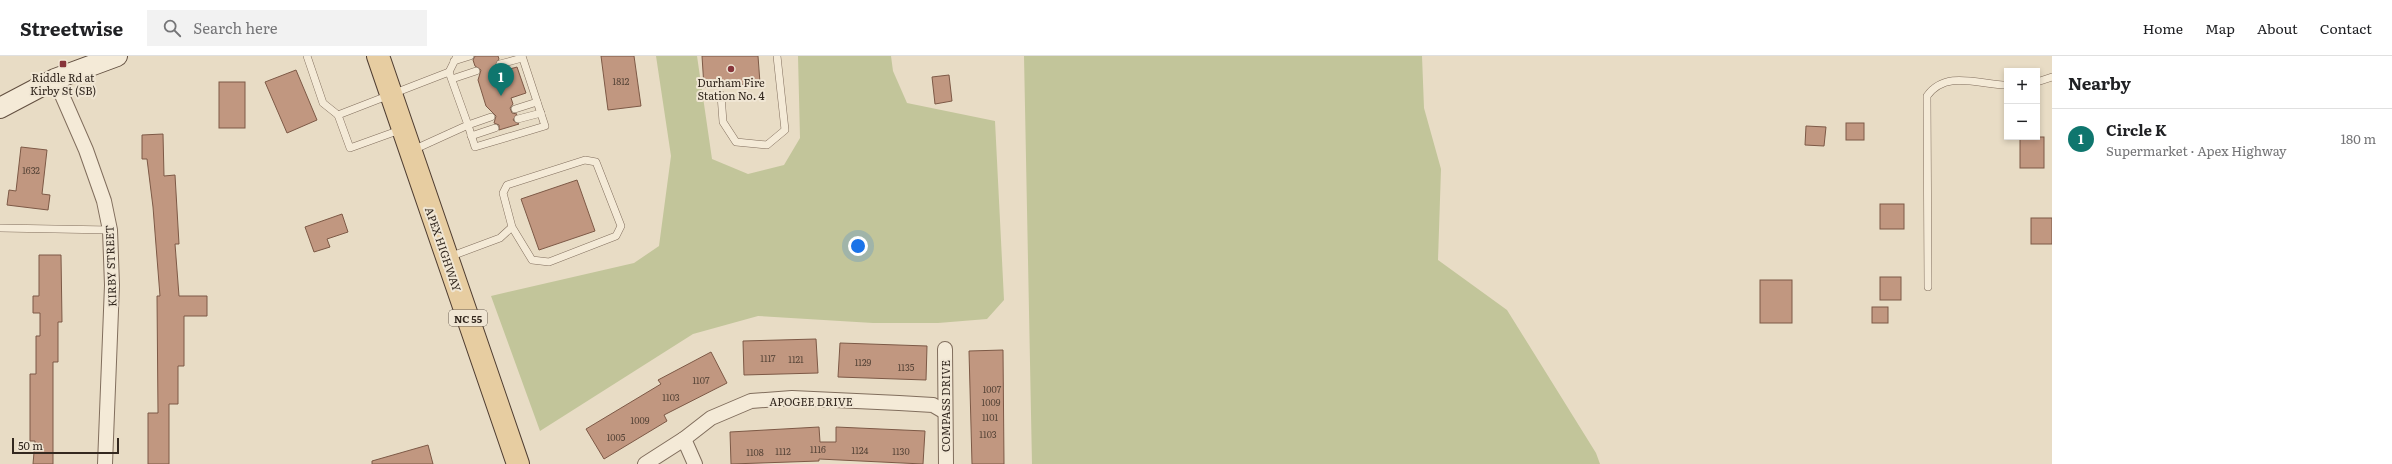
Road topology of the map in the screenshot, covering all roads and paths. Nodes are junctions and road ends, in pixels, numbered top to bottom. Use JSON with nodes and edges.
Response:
{"nodes":[{"id":1,"x":117,"y":56,"type":"edge"},
{"id":2,"x":307,"y":56,"type":"edge"},
{"id":3,"x":378,"y":56,"type":"edge"},
{"id":4,"x":470,"y":56,"type":"edge"},
{"id":5,"x":777,"y":56,"type":"edge"},
{"id":6,"x":522,"y":57,"type":"edge"},
{"id":7,"x":456,"y":58,"type":"edge"},
{"id":8,"x":500,"y":64,"type":"dead end"},
{"id":9,"x":476,"y":71,"type":"dead end"},
{"id":10,"x":450,"y":75,"type":"junction"},
{"id":11,"x":2052,"y":77,"type":"edge"},
{"id":12,"x":55,"y":79,"type":"junction"},
{"id":13,"x":2040,"y":81,"type":"edge"},
{"id":14,"x":2004,"y":85,"type":"edge"},
{"id":15,"x":392,"y":94,"type":"junction"},
{"id":16,"x":721,"y":95,"type":"dead end"},
{"id":17,"x":537,"y":102,"type":"junction"},
{"id":18,"x":0,"y":108,"type":"edge"},
{"id":19,"x":515,"y":109,"type":"dead end"},
{"id":20,"x":541,"y":113,"type":"junction"},
{"id":21,"x":338,"y":115,"type":"junction"},
{"id":22,"x":492,"y":117,"type":"dead end"},
{"id":23,"x":518,"y":120,"type":"dead end"},
{"id":24,"x":468,"y":125,"type":"junction"},
{"id":25,"x":495,"y":128,"type":"dead end"},
{"id":26,"x":404,"y":129,"type":"junction"},
{"id":27,"x":471,"y":136,"type":"junction"},
{"id":28,"x":411,"y":151,"type":"junction"},
{"id":29,"x":512,"y":227,"type":"junction"},
{"id":30,"x":0,"y":228,"type":"edge"},
{"id":31,"x":110,"y":230,"type":"junction"},
{"id":32,"x":447,"y":258,"type":"junction"},
{"id":33,"x":1928,"y":287,"type":"dead end"},
{"id":34,"x":945,"y":349,"type":"dead end"},
{"id":35,"x":945,"y":412,"type":"junction"},
{"id":36,"x":684,"y":439,"type":"junction"},
{"id":37,"x":105,"y":464,"type":"edge"},
{"id":38,"x":518,"y":464,"type":"edge"},
{"id":39,"x":645,"y":464,"type":"edge"},
{"id":40,"x":695,"y":464,"type":"edge"},
{"id":41,"x":946,"y":464,"type":"edge"}],
"edges":[{"from":1,"to":12,"type":"main road"},
{"from":2,"to":21,"type":"lane"},
{"from":3,"to":15,"type":"main road","name":"APEX HIGHWAY","number":"NC 55"},
{"from":4,"to":7,"type":"lane"},
{"from":5,"to":16,"type":"lane"},
{"from":6,"to":8,"type":"lane"},
{"from":6,"to":17,"type":"lane"},
{"from":7,"to":10,"type":"lane"},
{"from":9,"to":10,"type":"lane"},
{"from":10,"to":15,"type":"lane"},
{"from":10,"to":24,"type":"lane"},
{"from":11,"to":13,"type":"lane"},
{"from":12,"to":18,"type":"main road"},
{"from":12,"to":31,"type":"street","name":"KIRBY STREET"},
{"from":14,"to":33,"type":"lane"},
{"from":15,"to":21,"type":"lane"},
{"from":15,"to":26,"type":"main road","name":"APEX HIGHWAY","number":"NC 55"},
{"from":17,"to":19,"type":"lane"},
{"from":17,"to":20,"type":"lane"},
{"from":20,"to":23,"type":"lane"},
{"from":20,"to":27,"type":"lane"},
{"from":21,"to":26,"type":"lane"},
{"from":22,"to":24,"type":"lane"},
{"from":24,"to":27,"type":"lane"},
{"from":24,"to":28,"type":"lane"},
{"from":25,"to":27,"type":"lane"},
{"from":26,"to":28,"type":"main road","name":"APEX HIGHWAY","number":"NC 55"},
{"from":28,"to":32,"type":"main road","name":"APEX HIGHWAY","number":"NC 55"},
{"from":29,"to":29,"type":"lane"},
{"from":29,"to":32,"type":"lane"},
{"from":30,"to":31,"type":"lane"},
{"from":31,"to":37,"type":"street","name":"KIRBY STREET"},
{"from":32,"to":38,"type":"main road","name":"APEX HIGHWAY","number":"NC 55"},
{"from":34,"to":35,"type":"street","name":"COMPASS DRIVE"},
{"from":35,"to":36,"type":"street","name":"APOGEE DRIVE"},
{"from":35,"to":41,"type":"street","name":"COMPASS DRIVE"},
{"from":36,"to":39,"type":"street","name":"APOGEE DRIVE"},
{"from":36,"to":40,"type":"street"}]}
